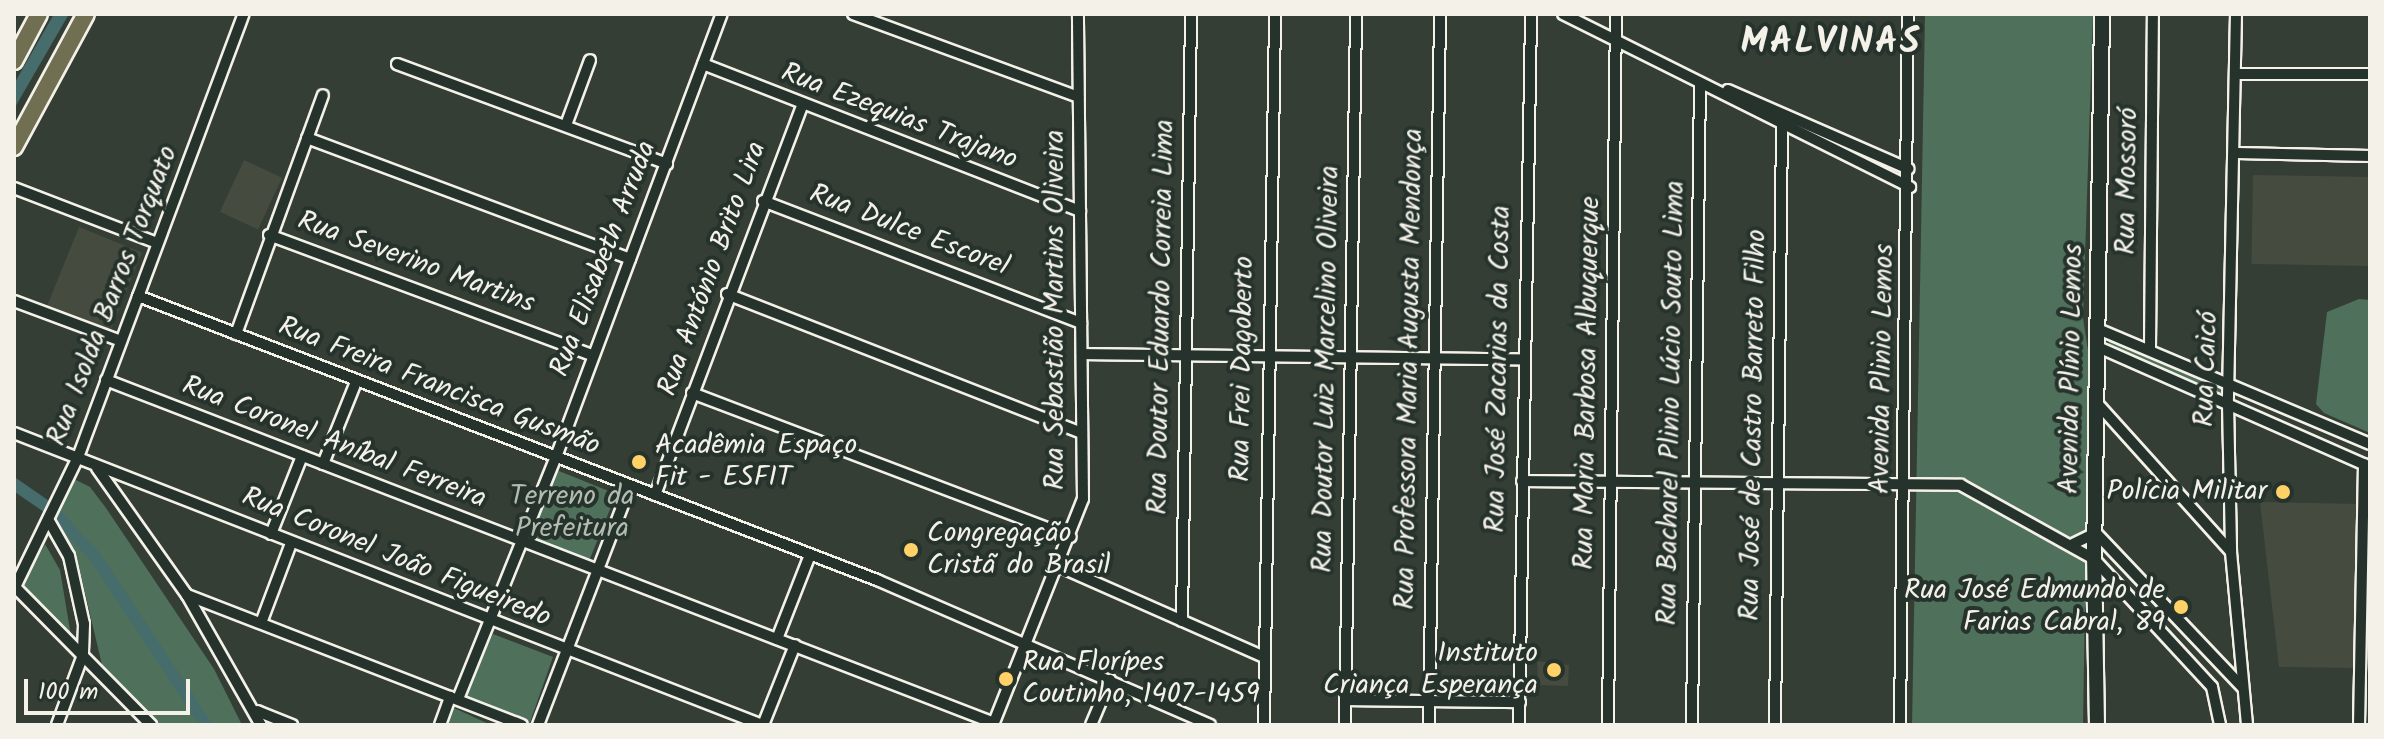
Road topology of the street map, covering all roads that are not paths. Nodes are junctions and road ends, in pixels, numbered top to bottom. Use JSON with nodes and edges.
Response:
{"nodes":[{"id":1,"x":39,"y":14,"type":"edge"},
{"id":2,"x":86,"y":14,"type":"edge"},
{"id":3,"x":244,"y":14,"type":"edge"},
{"id":4,"x":722,"y":14,"type":"edge"},
{"id":5,"x":853,"y":14,"type":"edge"},
{"id":6,"x":1078,"y":14,"type":"edge"},
{"id":7,"x":1191,"y":14,"type":"edge"},
{"id":8,"x":1275,"y":14,"type":"edge"},
{"id":9,"x":1356,"y":14,"type":"edge"},
{"id":10,"x":1440,"y":14,"type":"edge"},
{"id":11,"x":1531,"y":14,"type":"edge"},
{"id":12,"x":1563,"y":14,"type":"edge"},
{"id":13,"x":1616,"y":14,"type":"edge"},
{"id":14,"x":1908,"y":14,"type":"edge"},
{"id":15,"x":2102,"y":14,"type":"edge"},
{"id":16,"x":2153,"y":14,"type":"edge"},
{"id":17,"x":2236,"y":14,"type":"edge"},
{"id":18,"x":1616,"y":41,"type":"junction"},
{"id":19,"x":590,"y":60,"type":"dead end"},
{"id":20,"x":14,"y":61,"type":"edge"},
{"id":21,"x":397,"y":64,"type":"dead end"},
{"id":22,"x":703,"y":64,"type":"junction"},
{"id":23,"x":2237,"y":74,"type":"junction"},
{"id":24,"x":2370,"y":74,"type":"edge"},
{"id":25,"x":1700,"y":83,"type":"junction"},
{"id":26,"x":323,"y":95,"type":"dead end"},
{"id":27,"x":1078,"y":97,"type":"junction"},
{"id":28,"x":802,"y":105,"type":"junction"},
{"id":29,"x":566,"y":125,"type":"junction"},
{"id":30,"x":1782,"y":125,"type":"junction"},
{"id":31,"x":307,"y":138,"type":"junction"},
{"id":32,"x":14,"y":147,"type":"edge"},
{"id":33,"x":2237,"y":153,"type":"junction"},
{"id":34,"x":2370,"y":156,"type":"edge"},
{"id":35,"x":667,"y":164,"type":"junction"},
{"id":36,"x":1909,"y":169,"type":"junction"},
{"id":37,"x":1910,"y":187,"type":"junction"},
{"id":38,"x":14,"y":188,"type":"edge"},
{"id":39,"x":763,"y":201,"type":"junction"},
{"id":40,"x":1080,"y":211,"type":"junction"},
{"id":41,"x":269,"y":235,"type":"junction"},
{"id":42,"x":157,"y":243,"type":"junction"},
{"id":43,"x":630,"y":259,"type":"junction"},
{"id":44,"x":727,"y":294,"type":"junction"},
{"id":45,"x":138,"y":296,"type":"junction"},
{"id":46,"x":14,"y":301,"type":"edge"},
{"id":47,"x":1081,"y":323,"type":"junction"},
{"id":48,"x":2098,"y":329,"type":"junction"},
{"id":49,"x":236,"y":334,"type":"junction"},
{"id":50,"x":121,"y":341,"type":"junction"},
{"id":51,"x":2098,"y":347,"type":"junction"},
{"id":52,"x":2150,"y":348,"type":"junction"},
{"id":53,"x":1266,"y":353,"type":"junction"},
{"id":54,"x":1083,"y":354,"type":"junction"},
{"id":55,"x":1185,"y":354,"type":"junction"},
{"id":56,"x":1349,"y":354,"type":"junction"},
{"id":57,"x":592,"y":355,"type":"junction"},
{"id":58,"x":1433,"y":355,"type":"junction"},
{"id":59,"x":1523,"y":359,"type":"junction"},
{"id":60,"x":106,"y":380,"type":"junction"},
{"id":61,"x":356,"y":382,"type":"junction"},
{"id":62,"x":2231,"y":382,"type":"junction"},
{"id":63,"x":692,"y":393,"type":"junction"},
{"id":64,"x":2097,"y":403,"type":"junction"},
{"id":65,"x":2228,"y":404,"type":"junction"},
{"id":66,"x":14,"y":433,"type":"edge"},
{"id":67,"x":1081,"y":433,"type":"junction"},
{"id":68,"x":2370,"y":444,"type":"edge"},
{"id":69,"x":302,"y":456,"type":"junction"},
{"id":70,"x":78,"y":457,"type":"junction"},
{"id":71,"x":556,"y":457,"type":"junction"},
{"id":72,"x":323,"y":464,"type":"junction"},
{"id":73,"x":2367,"y":465,"type":"edge"},
{"id":74,"x":96,"y":467,"type":"junction"},
{"id":75,"x":1610,"y":480,"type":"junction"},
{"id":76,"x":1522,"y":481,"type":"junction"},
{"id":77,"x":1695,"y":482,"type":"junction"},
{"id":78,"x":1775,"y":484,"type":"junction"},
{"id":79,"x":630,"y":486,"type":"junction"},
{"id":80,"x":1905,"y":486,"type":"junction"},
{"id":81,"x":655,"y":495,"type":"junction"},
{"id":82,"x":49,"y":521,"type":"junction"},
{"id":83,"x":2096,"y":533,"type":"junction"},
{"id":84,"x":271,"y":534,"type":"junction"},
{"id":85,"x":1071,"y":537,"type":"junction"},
{"id":86,"x":521,"y":541,"type":"junction"},
{"id":87,"x":291,"y":543,"type":"junction"},
{"id":88,"x":2073,"y":544,"type":"junction"},
{"id":89,"x":2231,"y":552,"type":"junction"},
{"id":90,"x":810,"y":555,"type":"junction"},
{"id":91,"x":2094,"y":559,"type":"junction"},
{"id":92,"x":1058,"y":566,"type":"junction"},
{"id":93,"x":598,"y":572,"type":"junction"},
{"id":94,"x":14,"y":588,"type":"edge"},
{"id":95,"x":187,"y":595,"type":"junction"},
{"id":96,"x":489,"y":621,"type":"junction"},
{"id":97,"x":1182,"y":621,"type":"junction"},
{"id":98,"x":261,"y":623,"type":"junction"},
{"id":99,"x":777,"y":639,"type":"junction"},
{"id":100,"x":1025,"y":643,"type":"junction"},
{"id":101,"x":795,"y":645,"type":"junction"},
{"id":102,"x":566,"y":651,"type":"junction"},
{"id":103,"x":83,"y":655,"type":"junction"},
{"id":104,"x":1264,"y":657,"type":"junction"},
{"id":105,"x":2364,"y":675,"type":"edge"},
{"id":106,"x":1110,"y":680,"type":"junction"},
{"id":107,"x":2242,"y":687,"type":"junction"},
{"id":108,"x":454,"y":698,"type":"junction"},
{"id":109,"x":1346,"y":700,"type":"junction"},
{"id":110,"x":1520,"y":702,"type":"junction"},
{"id":111,"x":1429,"y":703,"type":"junction"},
{"id":112,"x":257,"y":711,"type":"junction"},
{"id":113,"x":749,"y":723,"type":"edge"},
{"id":114,"x":993,"y":724,"type":"edge"},
{"id":115,"x":57,"y":725,"type":"edge"},
{"id":116,"x":151,"y":725,"type":"edge"},
{"id":117,"x":261,"y":725,"type":"edge"},
{"id":118,"x":292,"y":725,"type":"edge"},
{"id":119,"x":440,"y":725,"type":"edge"},
{"id":120,"x":522,"y":725,"type":"edge"},
{"id":121,"x":538,"y":725,"type":"edge"},
{"id":122,"x":762,"y":725,"type":"edge"},
{"id":123,"x":1091,"y":725,"type":"edge"},
{"id":124,"x":1210,"y":725,"type":"edge"},
{"id":125,"x":1264,"y":725,"type":"edge"},
{"id":126,"x":1345,"y":725,"type":"edge"},
{"id":127,"x":1429,"y":725,"type":"edge"},
{"id":128,"x":1519,"y":725,"type":"edge"},
{"id":129,"x":1608,"y":725,"type":"edge"},
{"id":130,"x":1692,"y":725,"type":"edge"},
{"id":131,"x":1775,"y":725,"type":"edge"},
{"id":132,"x":1900,"y":725,"type":"edge"},
{"id":133,"x":2097,"y":725,"type":"edge"},
{"id":134,"x":2220,"y":725,"type":"edge"},
{"id":135,"x":2247,"y":725,"type":"edge"},
{"id":136,"x":2359,"y":725,"type":"edge"}],
"edges":[{"from":1,"to":20,"type":"main road"},
{"from":2,"to":32,"type":"main road"},
{"from":3,"to":42,"type":"street","name":"Rua Isolda Barros Torquato"},
{"from":4,"to":22,"type":"street","name":"Rua Elisabeth Arruda"},
{"from":5,"to":27,"type":"street"},
{"from":6,"to":27,"type":"street","name":"Rua Sebastião Martins Oliveira"},
{"from":7,"to":55,"type":"street","name":"Rua Doutor Eduardo Correia Lima"},
{"from":8,"to":53,"type":"street","name":"Rua Frei Dagoberto"},
{"from":9,"to":56,"type":"street","name":"Rua Doutor Luiz Marcelino Oliveira"},
{"from":10,"to":58,"type":"street","name":"Rua Professora Maria Augusta Mendonça"},
{"from":11,"to":59,"type":"street","name":"Rua José Zacarias da Costa"},
{"from":12,"to":18,"type":"street"},
{"from":13,"to":18,"type":"street","name":"Rua Maria Barbosa Albuquerque"},
{"from":14,"to":36,"type":"street","name":"Avenida Plinio Lemos"},
{"from":15,"to":48,"type":"main road","name":"Avenida Plínio Lemos"},
{"from":16,"to":52,"type":"street","name":"Rua Mossoró"},
{"from":17,"to":23,"type":"street","name":"Rua Caicó"},
{"from":18,"to":25,"type":"street"},
{"from":18,"to":36,"type":"street"},
{"from":18,"to":75,"type":"street","name":"Rua Maria Barbosa Albuquerque"},
{"from":19,"to":29,"type":"street"},
{"from":21,"to":29,"type":"street"},
{"from":22,"to":28,"type":"street","name":"Rua Ezequias Trajano"},
{"from":22,"to":35,"type":"street","name":"Rua Elisabeth Arruda"},
{"from":23,"to":24,"type":"street"},
{"from":23,"to":33,"type":"street","name":"Rua Caicó"},
{"from":25,"to":30,"type":"street"},
{"from":25,"to":77,"type":"street","name":"Rua Bacharel Plinio Lúcio Souto Lima"},
{"from":26,"to":31,"type":"street"},
{"from":27,"to":40,"type":"street","name":"Rua Sebastião Martins Oliveira"},
{"from":28,"to":39,"type":"street","name":"Rua António Brito Lira"},
{"from":28,"to":40,"type":"street","name":"Rua Ezequias Trajano"},
{"from":29,"to":35,"type":"street"},
{"from":30,"to":37,"type":"street"},
{"from":30,"to":78,"type":"street","name":"Rua José de Castro Barreto Filho"},
{"from":31,"to":41,"type":"street"},
{"from":31,"to":43,"type":"street"},
{"from":33,"to":34,"type":"street"},
{"from":33,"to":62,"type":"street","name":"Rua Caicó"},
{"from":35,"to":43,"type":"street","name":"Rua Elisabeth Arruda"},
{"from":36,"to":37,"type":"street","name":"Avenida Plinio Lemos"},
{"from":37,"to":80,"type":"street","name":"Avenida Plinio Lemos"},
{"from":38,"to":42,"type":"street"},
{"from":39,"to":44,"type":"street","name":"Rua António Brito Lira"},
{"from":39,"to":47,"type":"street","name":"Rua Dulce Escorel"},
{"from":40,"to":47,"type":"street","name":"Rua Sebastião Martins Oliveira"},
{"from":41,"to":49,"type":"street"},
{"from":41,"to":57,"type":"street","name":"Rua Severino Martins"},
{"from":42,"to":45,"type":"street","name":"Rua Isolda Barros Torquato"},
{"from":43,"to":57,"type":"street","name":"Rua Elisabeth Arruda"},
{"from":44,"to":63,"type":"street","name":"Rua António Brito Lira"},
{"from":44,"to":67,"type":"street"},
{"from":45,"to":49,"type":"street","name":"Rua Freira Francisca Gusmão"},
{"from":45,"to":50,"type":"street","name":"Rua Isolda Barros Torquato"},
{"from":46,"to":50,"type":"street"},
{"from":47,"to":54,"type":"street","name":"Rua Sebastião Martins Oliveira"},
{"from":48,"to":51,"type":"main road","name":"Avenida Plínio Lemos"},
{"from":48,"to":52,"type":"street"},
{"from":49,"to":61,"type":"street","name":"Rua Freira Francisca Gusmão"},
{"from":50,"to":60,"type":"street","name":"Rua Isolda Barros Torquato"},
{"from":51,"to":64,"type":"main road","name":"Avenida Plínio Lemos"},
{"from":51,"to":65,"type":"street"},
{"from":52,"to":62,"type":"street"},
{"from":53,"to":55,"type":"street"},
{"from":53,"to":56,"type":"street"},
{"from":53,"to":104,"type":"street","name":"Rua Frei Dagoberto"},
{"from":54,"to":55,"type":"street"},
{"from":54,"to":67,"type":"street","name":"Rua Sebastião Martins Oliveira"},
{"from":55,"to":97,"type":"street","name":"Rua Doutor Eduardo Correia Lima"},
{"from":56,"to":58,"type":"street"},
{"from":56,"to":109,"type":"street","name":"Rua Doutor Luiz Marcelino Oliveira"},
{"from":57,"to":71,"type":"street","name":"Rua Elisabeth Arruda"},
{"from":58,"to":59,"type":"street"},
{"from":58,"to":111,"type":"street","name":"Rua Professora Maria Augusta Mendonça"},
{"from":59,"to":76,"type":"street","name":"Rua José Zacarias da Costa"},
{"from":60,"to":69,"type":"street","name":"Rua Coronel Aníbal Ferreira"},
{"from":60,"to":70,"type":"street","name":"Rua Isolda Barros Torquato"},
{"from":61,"to":71,"type":"street","name":"Rua Freira Francisca Gusmão"},
{"from":61,"to":72,"type":"street"},
{"from":62,"to":65,"type":"street","name":"Rua Caicó"},
{"from":62,"to":68,"type":"street"},
{"from":63,"to":81,"type":"street","name":"Rua António Brito Lira"},
{"from":63,"to":85,"type":"street"},
{"from":64,"to":83,"type":"main road","name":"Avenida Plínio Lemos"},
{"from":64,"to":89,"type":"street"},
{"from":65,"to":73,"type":"street"},
{"from":65,"to":89,"type":"street","name":"Rua Caicó"},
{"from":66,"to":70,"type":"street","name":"Rua Coronel João Figueiredo"},
{"from":67,"to":85,"type":"street","name":"Rua Sebastião Martins Oliveira"},
{"from":69,"to":72,"type":"street","name":"Rua Coronel Aníbal Ferreira"},
{"from":69,"to":84,"type":"street"},
{"from":70,"to":74,"type":"street","name":"Rua Coronel João Figueiredo"},
{"from":70,"to":82,"type":"street","name":"Rua Isolda Barros Torquato"},
{"from":71,"to":79,"type":"street","name":"Rua Freira Francisca Gusmão"},
{"from":71,"to":86,"type":"street","name":"Rua Elisabeth Arruda"},
{"from":72,"to":86,"type":"street","name":"Rua Coronel Aníbal Ferreira"},
{"from":73,"to":105,"type":"street"},
{"from":74,"to":84,"type":"street","name":"Rua Coronel João Figueiredo"},
{"from":74,"to":95,"type":"street"},
{"from":75,"to":76,"type":"street"},
{"from":75,"to":77,"type":"street"},
{"from":75,"to":129,"type":"street","name":"Rua Maria Barbosa Albuquerque"},
{"from":76,"to":110,"type":"street","name":"Rua José Zacarias da Costa"},
{"from":77,"to":78,"type":"street"},
{"from":77,"to":130,"type":"street","name":"Rua Bacharel Plinio Lúcio Souto Lima"},
{"from":78,"to":80,"type":"street"},
{"from":78,"to":131,"type":"street","name":"Rua José de Castro Barreto Filho"},
{"from":79,"to":81,"type":"street","name":"Rua Freira Francisca Gusmão"},
{"from":79,"to":93,"type":"street"},
{"from":80,"to":88,"type":"street"},
{"from":80,"to":132,"type":"street","name":"Avenida Plinio Lemos"},
{"from":81,"to":90,"type":"street","name":"Rua Freira Francisca Gusmão"},
{"from":82,"to":94,"type":"street","name":"Rua Isolda Barros Torquato"},
{"from":82,"to":103,"type":"street"},
{"from":83,"to":88,"type":"street"},
{"from":83,"to":91,"type":"main road","name":"Avenida Plínio Lemos"},
{"from":83,"to":107,"type":"street"},
{"from":84,"to":87,"type":"street","name":"Rua Coronel João Figueiredo"},
{"from":85,"to":92,"type":"street","name":"Rua Sebastião Martins Oliveira"},
{"from":86,"to":93,"type":"street","name":"Rua Coronel Aníbal Ferreira"},
{"from":86,"to":96,"type":"street","name":"Rua Elisabeth Arruda"},
{"from":87,"to":96,"type":"street","name":"Rua Coronel João Figueiredo"},
{"from":87,"to":98,"type":"street"},
{"from":88,"to":91,"type":"street"},
{"from":89,"to":107,"type":"street","name":"Rua Caicó"},
{"from":90,"to":99,"type":"street"},
{"from":90,"to":100,"type":"street","name":"Rua Freira Francisca Gusmão"},
{"from":91,"to":133,"type":"main road","name":"Avenida Plínio Lemos"},
{"from":91,"to":134,"type":"street"},
{"from":92,"to":97,"type":"street"},
{"from":92,"to":100,"type":"street","name":"Rua Sebastião Martins Oliveira"},
{"from":93,"to":99,"type":"street","name":"Rua Coronel Aníbal Ferreira"},
{"from":93,"to":102,"type":"street"},
{"from":94,"to":103,"type":"street"},
{"from":95,"to":98,"type":"street"},
{"from":95,"to":112,"type":"street"},
{"from":96,"to":102,"type":"street","name":"Rua Coronel João Figueiredo"},
{"from":96,"to":108,"type":"street","name":"Rua Elisabeth Arruda"},
{"from":97,"to":104,"type":"street"},
{"from":98,"to":108,"type":"street"},
{"from":99,"to":101,"type":"street","name":"Rua Coronel Aníbal Ferreira"},
{"from":100,"to":106,"type":"street","name":"Rua Freira Francisca Gusmão"},
{"from":100,"to":114,"type":"street","name":"Rua Sebastião Martins Oliveira"},
{"from":101,"to":114,"type":"street","name":"Rua Coronel Aníbal Ferreira"},
{"from":101,"to":122,"type":"street"},
{"from":102,"to":113,"type":"street","name":"Rua Coronel João Figueiredo"},
{"from":102,"to":121,"type":"street"},
{"from":103,"to":115,"type":"street"},
{"from":103,"to":116,"type":"street"},
{"from":104,"to":125,"type":"street","name":"Rua Frei Dagoberto"},
{"from":105,"to":136,"type":"street"},
{"from":106,"to":123,"type":"street"},
{"from":106,"to":124,"type":"street","name":"Rua Freira Francisca Gusmão"},
{"from":107,"to":135,"type":"street","name":"Rua Caicó"},
{"from":108,"to":119,"type":"street","name":"Rua Elisabeth Arruda"},
{"from":108,"to":120,"type":"street"},
{"from":109,"to":111,"type":"street"},
{"from":109,"to":126,"type":"street","name":"Rua Doutor Luiz Marcelino Oliveira"},
{"from":110,"to":111,"type":"street"},
{"from":110,"to":128,"type":"street","name":"Rua José Zacarias da Costa"},
{"from":111,"to":127,"type":"street","name":"Rua Professora Maria Augusta Mendonça"},
{"from":112,"to":117,"type":"street"},
{"from":112,"to":118,"type":"street"},
{"from":113,"to":122,"type":"street","name":"Rua Coronel João Figueiredo"}]}
